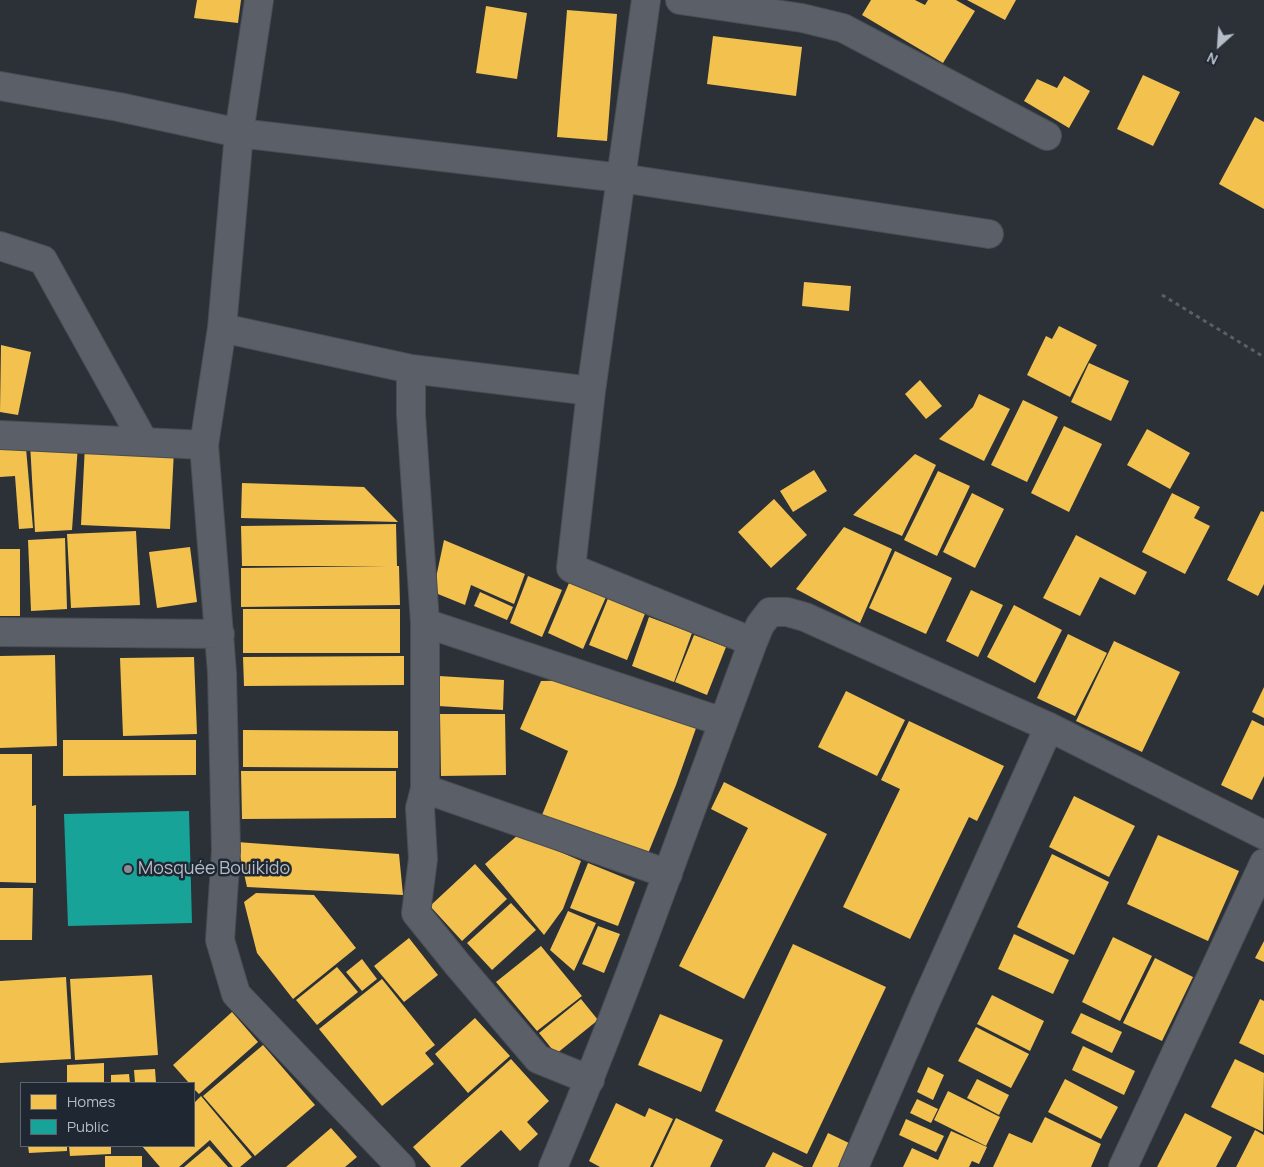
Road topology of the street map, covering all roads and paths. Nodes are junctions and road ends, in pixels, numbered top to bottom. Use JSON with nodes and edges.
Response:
{"nodes":[{"id":1,"x":259,"y":0,"type":"edge"},
{"id":2,"x":646,"y":0,"type":"edge"},
{"id":3,"x":680,"y":0,"type":"edge"},
{"id":4,"x":0,"y":86,"type":"edge"},
{"id":5,"x":239,"y":133,"type":"junction"},
{"id":6,"x":1047,"y":136,"type":"dead end"},
{"id":7,"x":620,"y":178,"type":"junction"},
{"id":8,"x":989,"y":234,"type":"dead end"},
{"id":9,"x":0,"y":246,"type":"edge"},
{"id":10,"x":1162,"y":296,"type":"dead end"},
{"id":11,"x":222,"y":328,"type":"junction"},
{"id":12,"x":1264,"y":357,"type":"edge"},
{"id":13,"x":411,"y":369,"type":"junction"},
{"id":14,"x":592,"y":391,"type":"junction"},
{"id":15,"x":0,"y":435,"type":"edge"},
{"id":16,"x":144,"y":442,"type":"junction"},
{"id":17,"x":204,"y":445,"type":"junction"},
{"id":18,"x":425,"y":623,"type":"junction"},
{"id":19,"x":0,"y":632,"type":"edge"},
{"id":20,"x":220,"y":634,"type":"junction"},
{"id":21,"x":753,"y":642,"type":"junction"},
{"id":22,"x":723,"y":722,"type":"junction"},
{"id":23,"x":1049,"y":727,"type":"junction"},
{"id":24,"x":425,"y":789,"type":"junction"},
{"id":25,"x":1264,"y":835,"type":"edge"},
{"id":26,"x":1264,"y":863,"type":"edge"},
{"id":27,"x":668,"y":874,"type":"junction"},
{"id":28,"x":590,"y":1080,"type":"junction"},
{"id":29,"x":401,"y":1167,"type":"edge"},
{"id":30,"x":553,"y":1167,"type":"edge"},
{"id":31,"x":854,"y":1167,"type":"edge"},
{"id":32,"x":1123,"y":1167,"type":"edge"}],
"edges":[{"from":1,"to":5,"type":"street"},
{"from":2,"to":7,"type":"street"},
{"from":3,"to":6,"type":"street"},
{"from":4,"to":5,"type":"street"},
{"from":5,"to":7,"type":"street"},
{"from":5,"to":11,"type":"street"},
{"from":7,"to":8,"type":"street"},
{"from":7,"to":14,"type":"street"},
{"from":9,"to":16,"type":"street"},
{"from":10,"to":12,"type":"path"},
{"from":11,"to":13,"type":"street"},
{"from":11,"to":17,"type":"street"},
{"from":13,"to":14,"type":"street"},
{"from":13,"to":18,"type":"street"},
{"from":14,"to":21,"type":"street"},
{"from":15,"to":16,"type":"street"},
{"from":16,"to":17,"type":"street"},
{"from":17,"to":20,"type":"street"},
{"from":18,"to":22,"type":"street"},
{"from":18,"to":24,"type":"street"},
{"from":19,"to":20,"type":"street"},
{"from":20,"to":29,"type":"street"},
{"from":21,"to":22,"type":"street"},
{"from":21,"to":23,"type":"street"},
{"from":22,"to":27,"type":"street"},
{"from":23,"to":25,"type":"street"},
{"from":23,"to":31,"type":"street"},
{"from":24,"to":27,"type":"street"},
{"from":24,"to":28,"type":"street"},
{"from":26,"to":32,"type":"street"},
{"from":27,"to":28,"type":"street"},
{"from":28,"to":30,"type":"street"}]}
